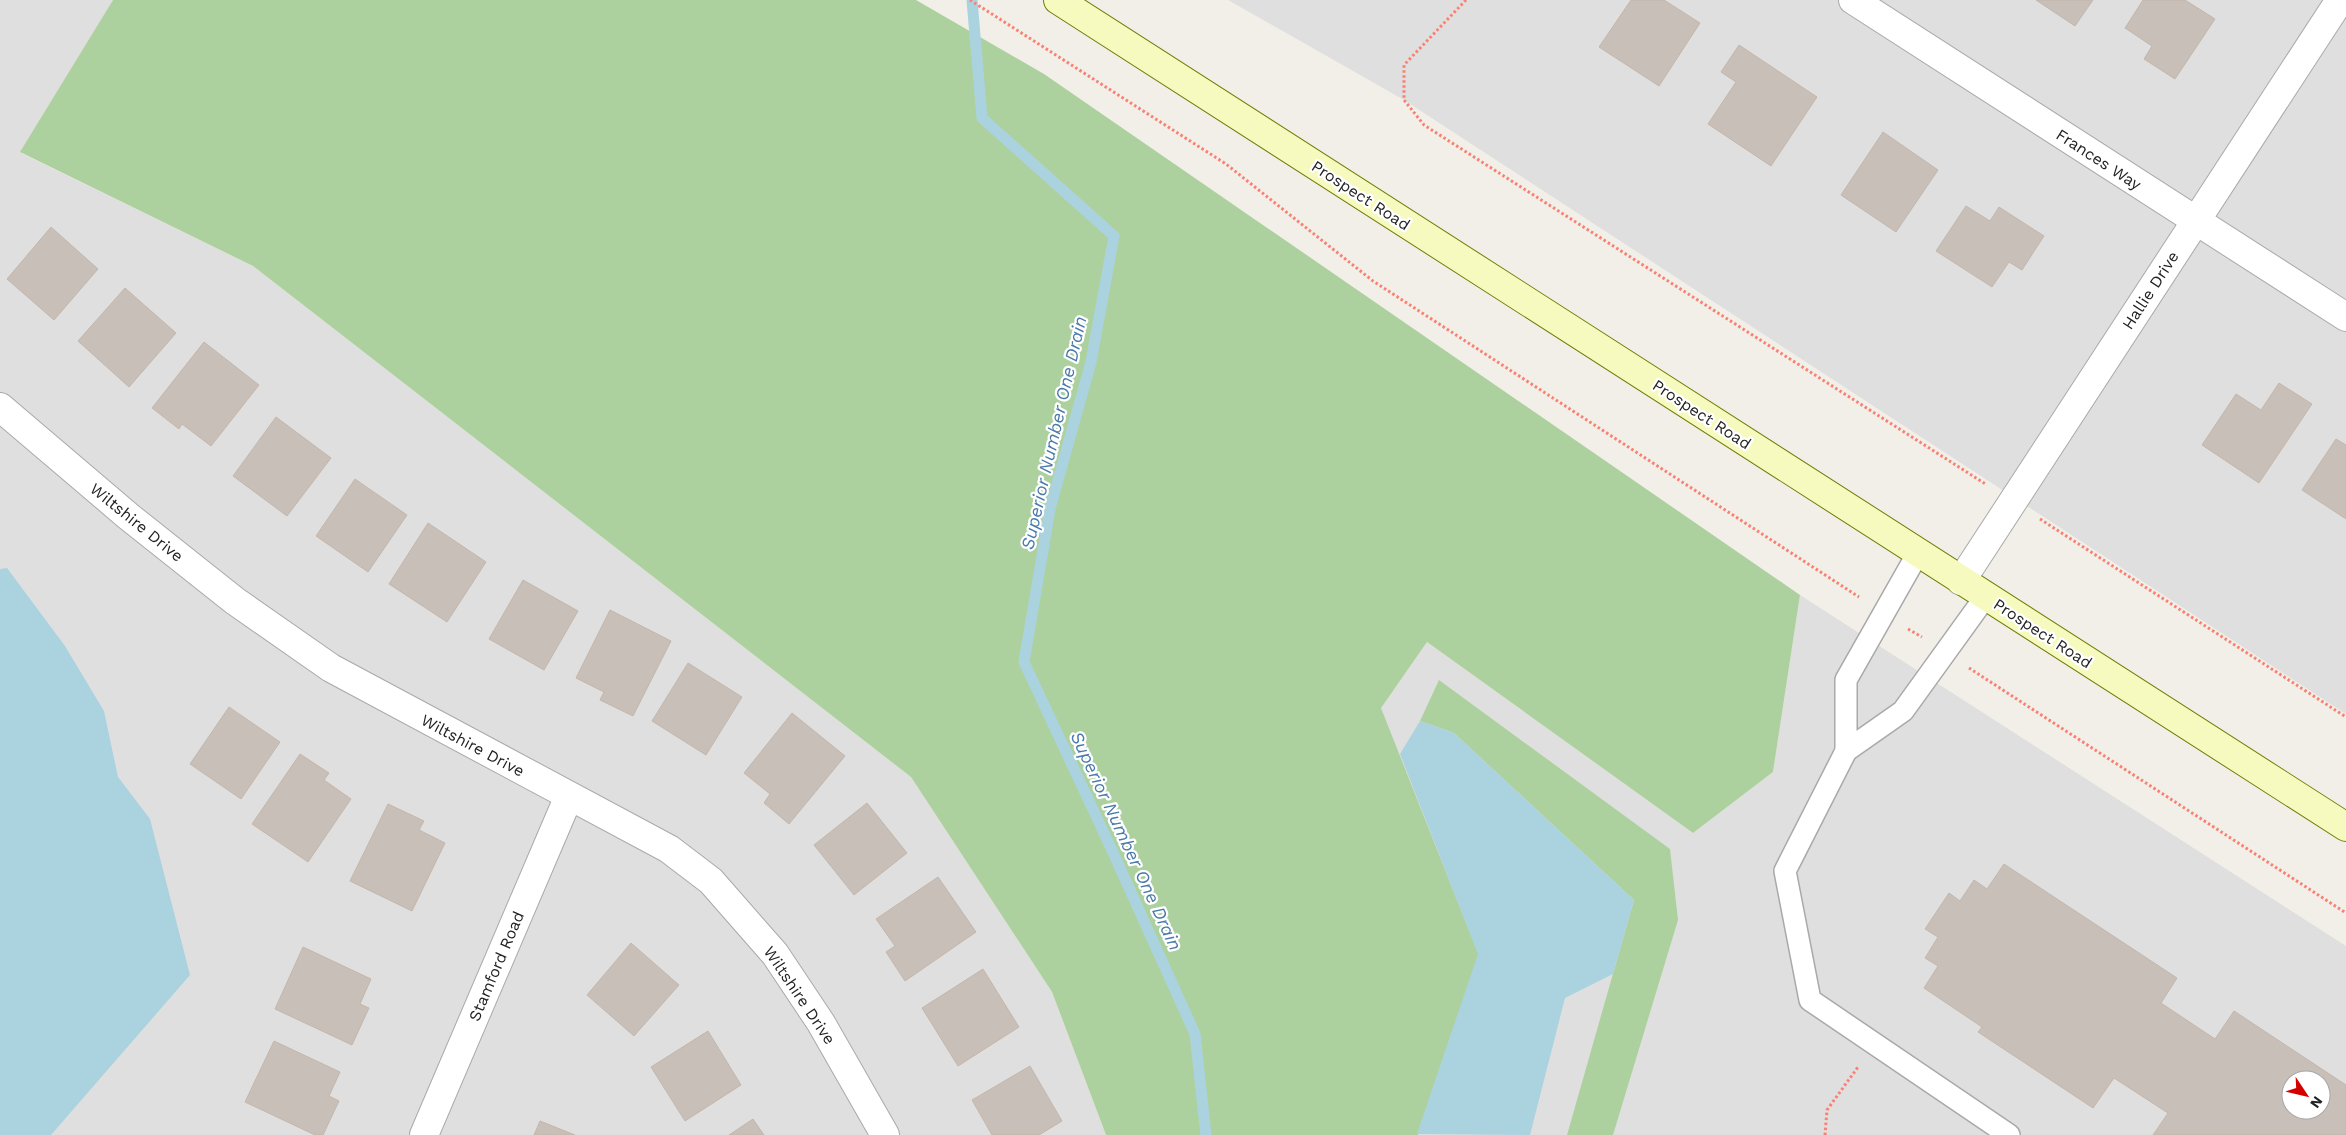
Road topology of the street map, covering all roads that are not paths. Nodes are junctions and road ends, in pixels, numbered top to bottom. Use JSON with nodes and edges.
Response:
{"nodes":[{"id":1,"x":1058,"y":0,"type":"edge"},
{"id":2,"x":1853,"y":0,"type":"edge"},
{"id":3,"x":2340,"y":0,"type":"edge"},
{"id":4,"x":2195,"y":221,"type":"junction"},
{"id":5,"x":2346,"y":317,"type":"edge"},
{"id":6,"x":0,"y":407,"type":"edge"},
{"id":7,"x":1918,"y":553,"type":"junction"},
{"id":8,"x":1961,"y":581,"type":"junction"},
{"id":9,"x":1986,"y":596,"type":"junction"},
{"id":10,"x":1846,"y":751,"type":"junction"},
{"id":11,"x":569,"y":796,"type":"junction"},
{"id":12,"x":2346,"y":827,"type":"edge"},
{"id":13,"x":424,"y":1135,"type":"edge"},
{"id":14,"x":885,"y":1135,"type":"edge"},
{"id":15,"x":2009,"y":1135,"type":"edge"}],
"edges":[{"from":1,"to":7,"type":"main road","name":"Prospect Road"},
{"from":2,"to":4,"type":"street","name":"Frances Way"},
{"from":3,"to":4,"type":"street","name":"Hallie Drive"},
{"from":4,"to":5,"type":"street","name":"Frances Way"},
{"from":4,"to":8,"type":"street","name":"Hallie Drive"},
{"from":6,"to":11,"type":"street","name":"Wiltshire Drive"},
{"from":7,"to":8,"type":"main road","name":"Prospect Road"},
{"from":7,"to":10,"type":"lane"},
{"from":8,"to":9,"type":"main road","name":"Prospect Road"},
{"from":9,"to":10,"type":"lane"},
{"from":9,"to":12,"type":"main road","name":"Prospect Road"},
{"from":10,"to":15,"type":"lane"},
{"from":11,"to":13,"type":"street","name":"Stamford Road"},
{"from":11,"to":14,"type":"street","name":"Wiltshire Drive"}]}
